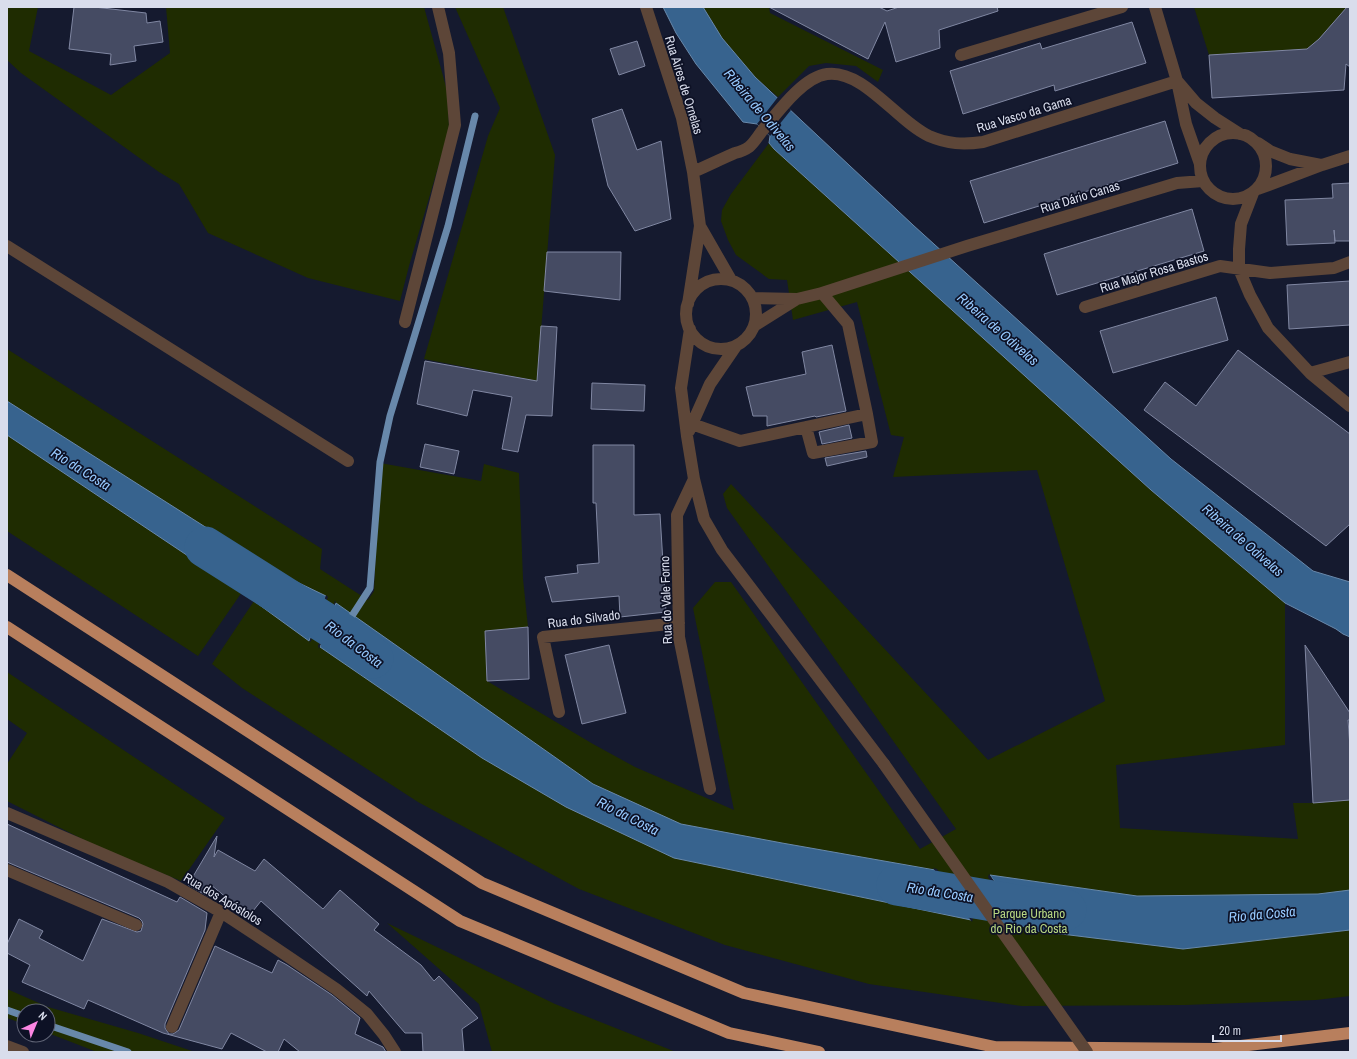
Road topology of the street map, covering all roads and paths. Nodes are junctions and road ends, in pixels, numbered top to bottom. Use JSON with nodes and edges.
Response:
{"nodes":[{"id":1,"x":438,"y":7,"type":"edge"},
{"id":2,"x":646,"y":7,"type":"edge"},
{"id":3,"x":1122,"y":7,"type":"edge"},
{"id":4,"x":1155,"y":7,"type":"edge"},
{"id":5,"x":961,"y":55,"type":"dead end"},
{"id":6,"x":1177,"y":81,"type":"junction"},
{"id":7,"x":1245,"y":136,"type":"junction"},
{"id":8,"x":1350,"y":156,"type":"edge"},
{"id":9,"x":1200,"y":164,"type":"junction"},
{"id":10,"x":1322,"y":165,"type":"junction"},
{"id":11,"x":693,"y":172,"type":"junction"},
{"id":12,"x":1203,"y":181,"type":"junction"},
{"id":13,"x":1255,"y":191,"type":"junction"},
{"id":14,"x":700,"y":226,"type":"junction"},
{"id":15,"x":7,"y":246,"type":"edge"},
{"id":16,"x":1350,"y":262,"type":"edge"},
{"id":17,"x":1240,"y":269,"type":"junction"},
{"id":18,"x":731,"y":280,"type":"junction"},
{"id":19,"x":822,"y":293,"type":"junction"},
{"id":20,"x":753,"y":298,"type":"junction"},
{"id":21,"x":797,"y":298,"type":"junction"},
{"id":22,"x":688,"y":304,"type":"junction"},
{"id":23,"x":1085,"y":307,"type":"dead end"},
{"id":24,"x":405,"y":322,"type":"dead end"},
{"id":25,"x":754,"y":326,"type":"junction"},
{"id":26,"x":690,"y":329,"type":"junction"},
{"id":27,"x":736,"y":346,"type":"junction"},
{"id":28,"x":1350,"y":362,"type":"edge"},
{"id":29,"x":1310,"y":373,"type":"junction"},
{"id":30,"x":1350,"y":406,"type":"edge"},
{"id":31,"x":867,"y":414,"type":"junction"},
{"id":32,"x":692,"y":424,"type":"junction"},
{"id":33,"x":806,"y":427,"type":"junction"},
{"id":34,"x":687,"y":436,"type":"junction"},
{"id":35,"x":348,"y":461,"type":"dead end"},
{"id":36,"x":694,"y":479,"type":"junction"},
{"id":37,"x":7,"y":575,"type":"edge"},
{"id":38,"x":679,"y":623,"type":"junction"},
{"id":39,"x":7,"y":627,"type":"edge"},
{"id":40,"x":559,"y":712,"type":"dead end"},
{"id":41,"x":710,"y":789,"type":"dead end"},
{"id":42,"x":7,"y":813,"type":"edge"},
{"id":43,"x":7,"y":870,"type":"edge"},
{"id":44,"x":221,"y":912,"type":"junction"},
{"id":45,"x":136,"y":925,"type":"dead end"},
{"id":46,"x":172,"y":1027,"type":"dead end"},
{"id":47,"x":1350,"y":1033,"type":"edge"},
{"id":48,"x":7,"y":1046,"type":"edge"},
{"id":49,"x":23,"y":1052,"type":"edge"},
{"id":50,"x":395,"y":1052,"type":"edge"},
{"id":51,"x":819,"y":1052,"type":"edge"},
{"id":52,"x":1087,"y":1052,"type":"edge"}],
"edges":[{"from":1,"to":24,"type":"street"},
{"from":2,"to":11,"type":"street","name":"Rua Aires de Ornelas"},
{"from":3,"to":5,"type":"street"},
{"from":4,"to":6,"type":"street"},
{"from":6,"to":7,"type":"street"},
{"from":6,"to":9,"type":"street"},
{"from":6,"to":11,"type":"street","name":"Rua Vasco da Gama"},
{"from":7,"to":9,"type":"street"},
{"from":7,"to":10,"type":"street"},
{"from":7,"to":13,"type":"street"},
{"from":8,"to":10,"type":"street"},
{"from":9,"to":12,"type":"street"},
{"from":10,"to":13,"type":"street"},
{"from":11,"to":14,"type":"street"},
{"from":12,"to":13,"type":"street"},
{"from":12,"to":19,"type":"street","name":"Rua Dário Canas"},
{"from":13,"to":17,"type":"street"},
{"from":14,"to":18,"type":"street"},
{"from":14,"to":22,"type":"street"},
{"from":15,"to":35,"type":"street"},
{"from":16,"to":17,"type":"street","name":"Rua Major Rosa Bastos"},
{"from":17,"to":23,"type":"street","name":"Rua Major Rosa Bastos"},
{"from":17,"to":29,"type":"street"},
{"from":18,"to":20,"type":"street"},
{"from":18,"to":22,"type":"street"},
{"from":19,"to":21,"type":"street","name":"Rua Dário Canas"},
{"from":19,"to":31,"type":"street"},
{"from":20,"to":21,"type":"street"},
{"from":20,"to":25,"type":"street"},
{"from":21,"to":25,"type":"street"},
{"from":22,"to":26,"type":"street"},
{"from":25,"to":27,"type":"street"},
{"from":26,"to":27,"type":"street"},
{"from":26,"to":34,"type":"street"},
{"from":27,"to":32,"type":"street"},
{"from":28,"to":29,"type":"street"},
{"from":29,"to":30,"type":"street"},
{"from":31,"to":33,"type":"street"},
{"from":31,"to":33,"type":"street"},
{"from":32,"to":33,"type":"street"},
{"from":32,"to":34,"type":"street"},
{"from":34,"to":36,"type":"street"},
{"from":36,"to":38,"type":"street","name":"Rua do Vale Forno"},
{"from":36,"to":52,"type":"street","bridge":true},
{"from":37,"to":47,"type":"highway"},
{"from":38,"to":40,"type":"street","name":"Rua do Silvado"},
{"from":38,"to":41,"type":"street","name":"Rua do Vale Forno"},
{"from":39,"to":51,"type":"highway"},
{"from":42,"to":44,"type":"street","name":"Rua dos Apóstolos"},
{"from":43,"to":45,"type":"street"},
{"from":44,"to":46,"type":"street"},
{"from":44,"to":50,"type":"street","name":"Rua dos Apóstolos"},
{"from":48,"to":49,"type":"street"}]}
